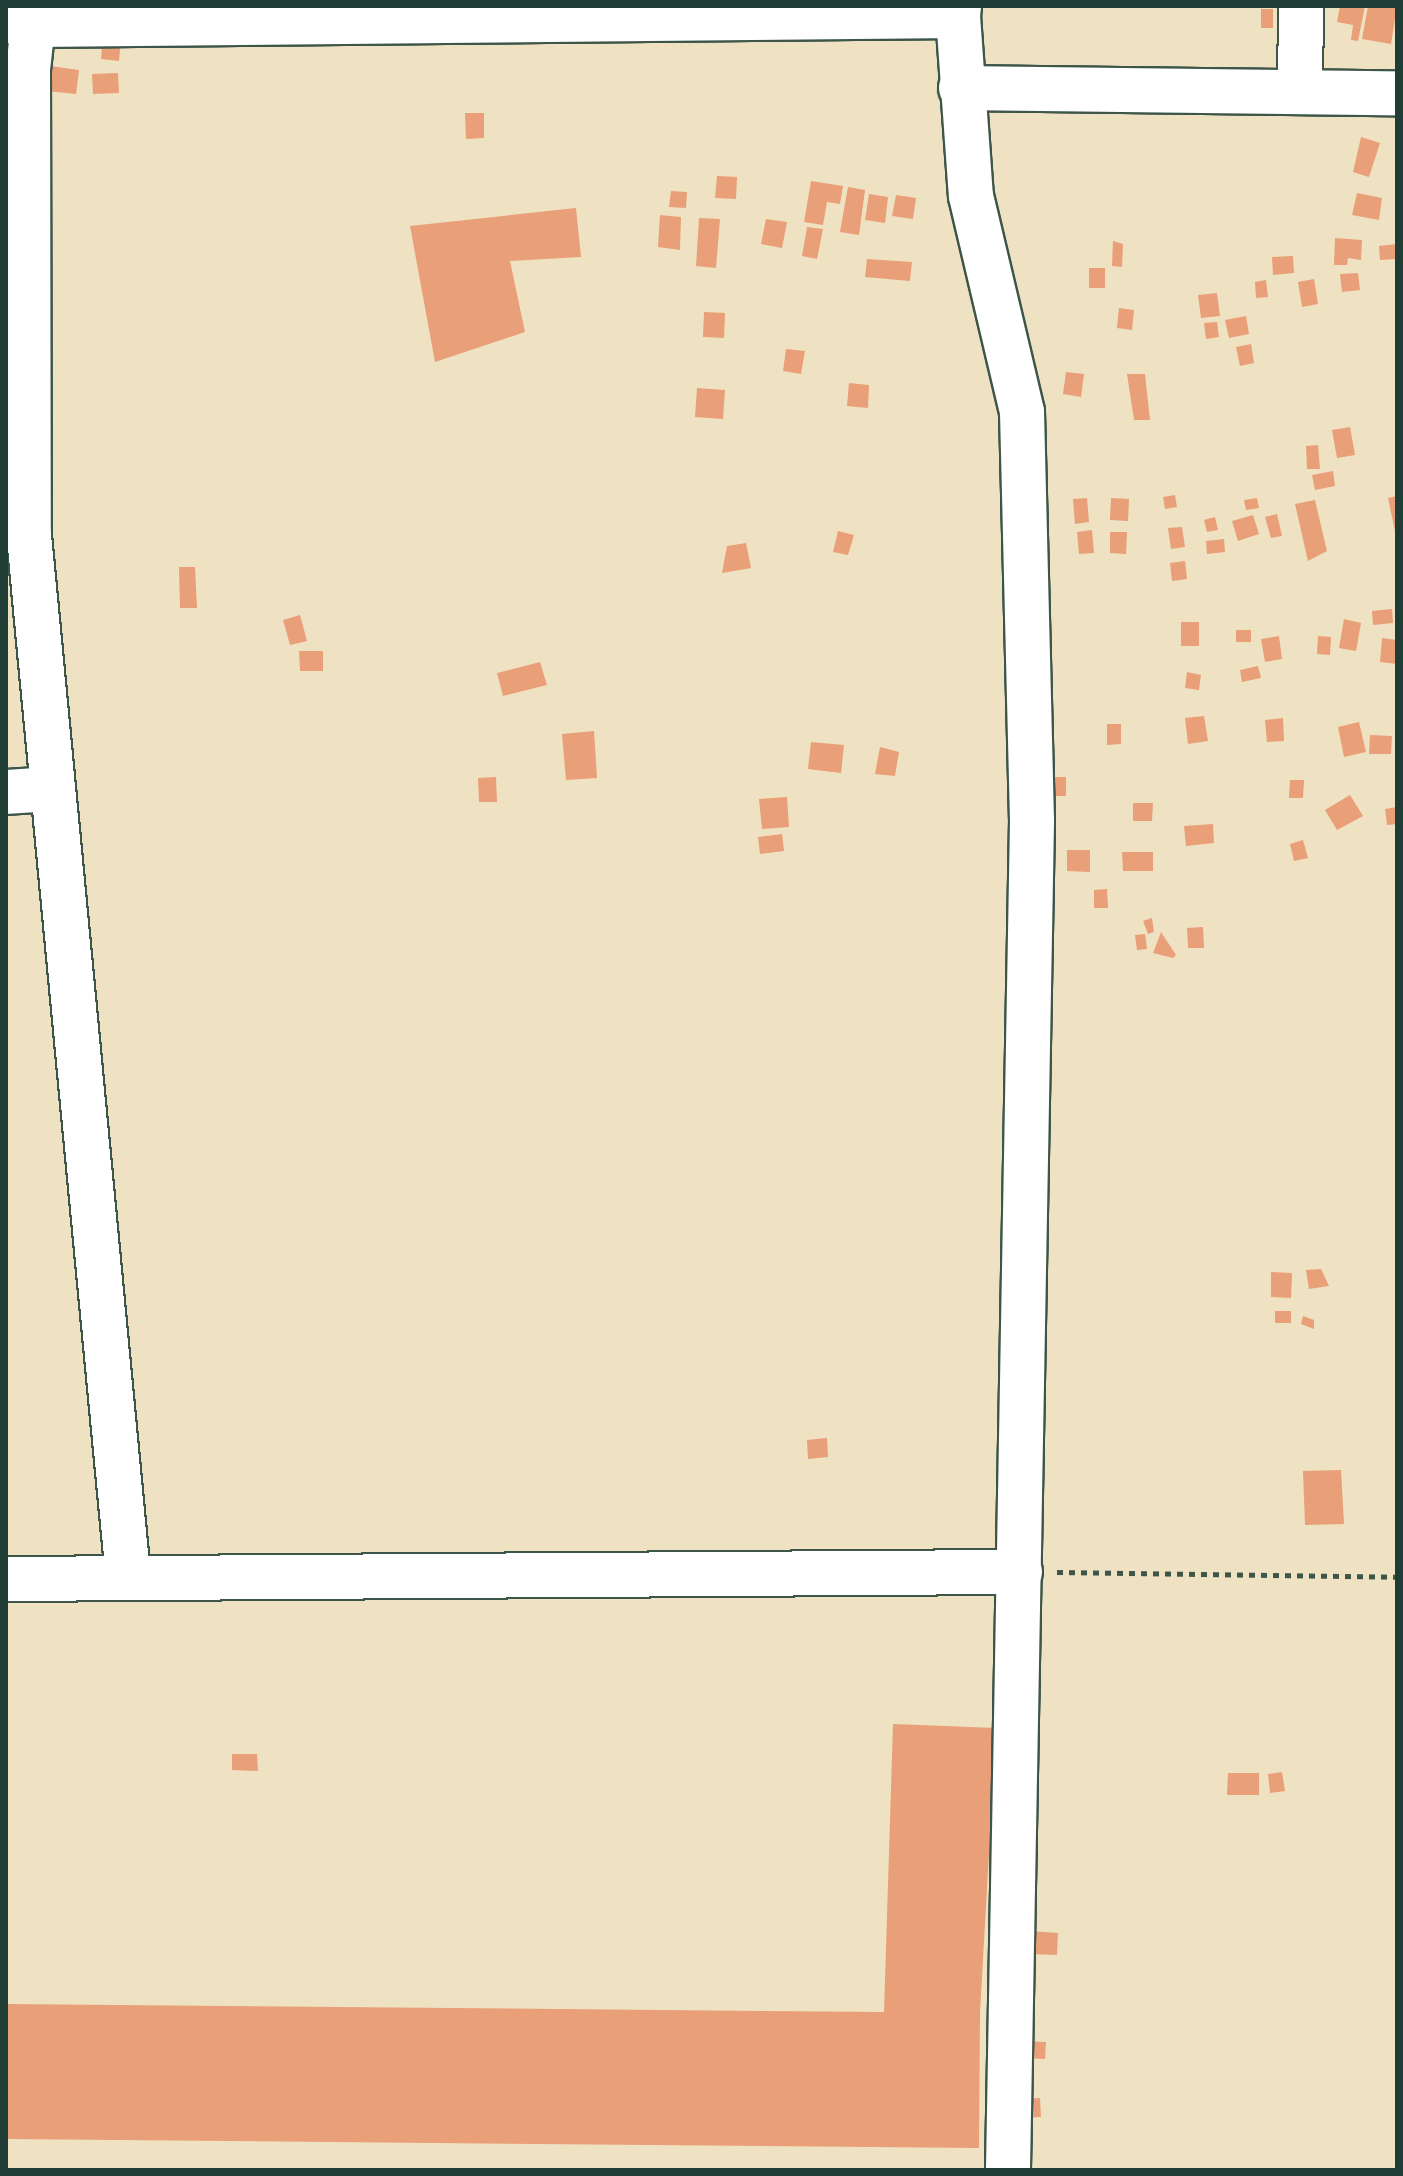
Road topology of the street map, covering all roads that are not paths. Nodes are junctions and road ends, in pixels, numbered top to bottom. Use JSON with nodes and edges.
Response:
{"nodes":[{"id":1,"x":1301,"y":6,"type":"edge"},
{"id":2,"x":959,"y":11,"type":"edge"},
{"id":3,"x":584,"y":13,"type":"edge"},
{"id":4,"x":215,"y":15,"type":"edge"},
{"id":5,"x":25,"y":17,"type":"edge"},
{"id":6,"x":17,"y":83,"type":"edge"},
{"id":7,"x":961,"y":88,"type":"junction"},
{"id":8,"x":1300,"y":88,"type":"junction"},
{"id":9,"x":1397,"y":93,"type":"edge"},
{"id":10,"x":53,"y":789,"type":"junction"},
{"id":11,"x":6,"y":792,"type":"edge"},
{"id":12,"x":1020,"y":1572,"type":"junction"},
{"id":13,"x":128,"y":1575,"type":"junction"},
{"id":14,"x":6,"y":1579,"type":"edge"},
{"id":15,"x":1008,"y":2170,"type":"edge"}],
"edges":[{"from":1,"to":8,"type":"street"},
{"from":2,"to":3,"type":"street"},
{"from":2,"to":7,"type":"street"},
{"from":3,"to":4,"type":"street"},
{"from":4,"to":5,"type":"street"},
{"from":5,"to":6,"type":"street"},
{"from":6,"to":10,"type":"street"},
{"from":7,"to":8,"type":"street"},
{"from":7,"to":12,"type":"street"},
{"from":8,"to":9,"type":"street"},
{"from":10,"to":11,"type":"street"},
{"from":10,"to":13,"type":"street"},
{"from":12,"to":13,"type":"street"},
{"from":12,"to":15,"type":"street"},
{"from":13,"to":14,"type":"street"}]}
